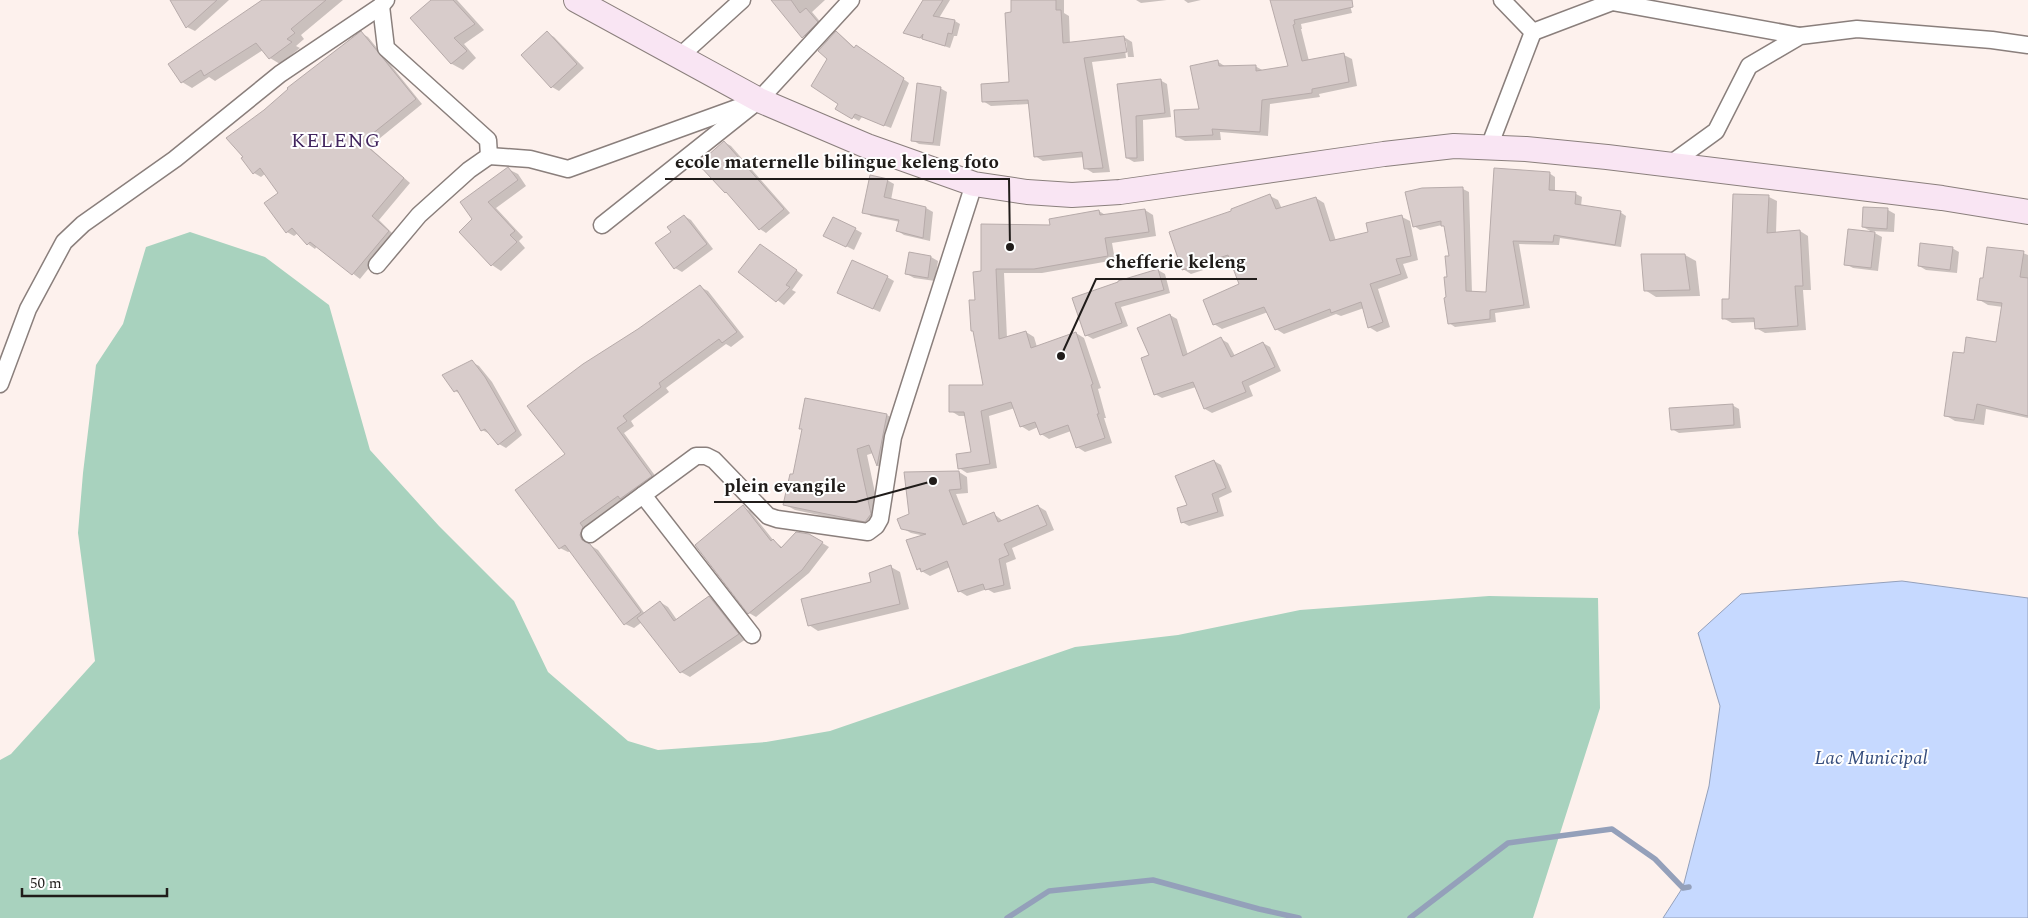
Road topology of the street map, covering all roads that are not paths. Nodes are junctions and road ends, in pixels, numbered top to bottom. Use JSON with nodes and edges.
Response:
{"nodes":[{"id":1,"x":576,"y":0,"type":"edge"},
{"id":2,"x":742,"y":0,"type":"edge"},
{"id":3,"x":851,"y":0,"type":"edge"},
{"id":4,"x":1502,"y":0,"type":"edge"},
{"id":5,"x":384,"y":3,"type":"edge"},
{"id":6,"x":1533,"y":32,"type":"junction"},
{"id":7,"x":1800,"y":36,"type":"junction"},
{"id":8,"x":2028,"y":45,"type":"edge"},
{"id":9,"x":679,"y":57,"type":"junction"},
{"id":10,"x":759,"y":100,"type":"junction"},
{"id":11,"x":1489,"y":148,"type":"junction"},
{"id":12,"x":489,"y":156,"type":"junction"},
{"id":13,"x":1669,"y":165,"type":"junction"},
{"id":14,"x":974,"y":184,"type":"junction"},
{"id":15,"x":2028,"y":212,"type":"edge"},
{"id":16,"x":602,"y":225,"type":"dead end"},
{"id":17,"x":377,"y":265,"type":"dead end"},
{"id":18,"x":0,"y":384,"type":"edge"},
{"id":19,"x":643,"y":495,"type":"junction"},
{"id":20,"x":590,"y":534,"type":"dead end"},
{"id":21,"x":752,"y":635,"type":"dead end"}],
"edges":[{"from":1,"to":9,"type":"main road"},
{"from":2,"to":9,"type":"street"},
{"from":3,"to":10,"type":"street"},
{"from":4,"to":6,"type":"street"},
{"from":5,"to":12,"type":"street"},
{"from":5,"to":18,"type":"street"},
{"from":6,"to":7,"type":"street"},
{"from":6,"to":11,"type":"street"},
{"from":7,"to":8,"type":"street"},
{"from":7,"to":13,"type":"street"},
{"from":9,"to":10,"type":"main road"},
{"from":10,"to":12,"type":"street"},
{"from":10,"to":14,"type":"main road"},
{"from":10,"to":16,"type":"street"},
{"from":11,"to":13,"type":"main road"},
{"from":11,"to":14,"type":"main road"},
{"from":12,"to":17,"type":"street"},
{"from":13,"to":15,"type":"main road"},
{"from":14,"to":19,"type":"street"},
{"from":19,"to":20,"type":"street"},
{"from":19,"to":21,"type":"street"}]}
